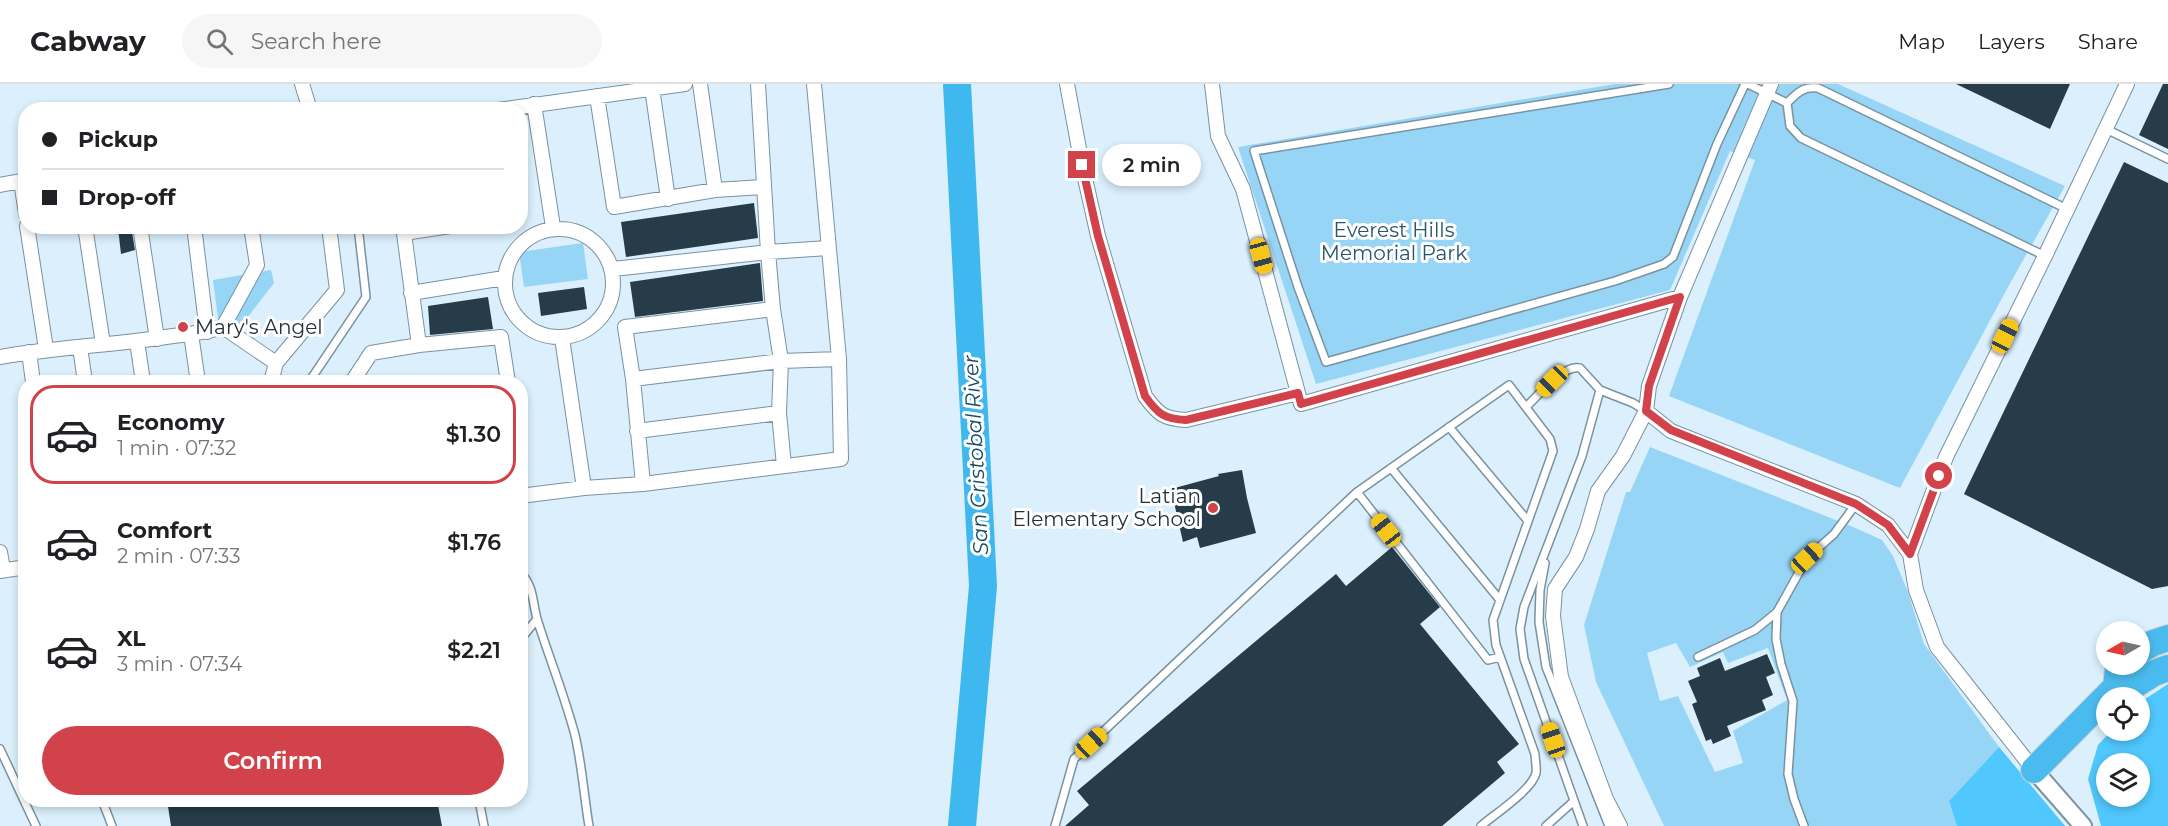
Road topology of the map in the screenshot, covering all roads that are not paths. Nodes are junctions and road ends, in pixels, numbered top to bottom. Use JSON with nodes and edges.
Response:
{"nodes":[{"id":1,"x":302,"y":84,"type":"edge"},
{"id":2,"x":685,"y":84,"type":"edge"},
{"id":3,"x":700,"y":84,"type":"edge"},
{"id":4,"x":758,"y":84,"type":"edge"},
{"id":5,"x":814,"y":84,"type":"edge"},
{"id":6,"x":1067,"y":84,"type":"edge"},
{"id":7,"x":1212,"y":84,"type":"edge"},
{"id":8,"x":1670,"y":84,"type":"edge"},
{"id":9,"x":1746,"y":84,"type":"edge"},
{"id":10,"x":2127,"y":84,"type":"edge"},
{"id":11,"x":652,"y":88,"type":"junction"},
{"id":12,"x":1769,"y":88,"type":"edge"},
{"id":13,"x":597,"y":96,"type":"junction"},
{"id":14,"x":308,"y":102,"type":"edge"},
{"id":15,"x":1787,"y":103,"type":"junction"},
{"id":16,"x":534,"y":104,"type":"junction"},
{"id":17,"x":528,"y":105,"type":"edge"},
{"id":18,"x":2104,"y":128,"type":"junction"},
{"id":19,"x":2168,"y":159,"type":"edge"},
{"id":20,"x":18,"y":182,"type":"edge"},
{"id":21,"x":0,"y":186,"type":"edge"},
{"id":22,"x":763,"y":187,"type":"junction"},
{"id":23,"x":715,"y":190,"type":"junction"},
{"id":24,"x":668,"y":199,"type":"junction"},
{"id":25,"x":2067,"y":209,"type":"junction"},
{"id":26,"x":553,"y":227,"type":"junction"},
{"id":27,"x":28,"y":234,"type":"edge"},
{"id":28,"x":86,"y":234,"type":"edge"},
{"id":29,"x":141,"y":234,"type":"edge"},
{"id":30,"x":195,"y":234,"type":"edge"},
{"id":31,"x":252,"y":234,"type":"edge"},
{"id":32,"x":330,"y":234,"type":"edge"},
{"id":33,"x":359,"y":234,"type":"edge"},
{"id":34,"x":404,"y":234,"type":"edge"},
{"id":35,"x":828,"y":248,"type":"junction"},
{"id":36,"x":768,"y":252,"type":"junction"},
{"id":37,"x":2045,"y":256,"type":"junction"},
{"id":38,"x":613,"y":269,"type":"junction"},
{"id":39,"x":504,"y":278,"type":"junction"},
{"id":40,"x":411,"y":293,"type":"junction"},
{"id":41,"x":1680,"y":297,"type":"junction"},
{"id":42,"x":773,"y":309,"type":"junction"},
{"id":43,"x":223,"y":327,"type":"junction"},
{"id":44,"x":207,"y":332,"type":"junction"},
{"id":45,"x":191,"y":334,"type":"junction"},
{"id":46,"x":562,"y":338,"type":"junction"},
{"id":47,"x":157,"y":339,"type":"junction"},
{"id":48,"x":137,"y":341,"type":"junction"},
{"id":49,"x":102,"y":344,"type":"junction"},
{"id":50,"x":419,"y":345,"type":"junction"},
{"id":51,"x":80,"y":347,"type":"junction"},
{"id":52,"x":46,"y":350,"type":"junction"},
{"id":53,"x":29,"y":352,"type":"junction"},
{"id":54,"x":0,"y":357,"type":"edge"},
{"id":55,"x":839,"y":359,"type":"junction"},
{"id":56,"x":781,"y":361,"type":"junction"},
{"id":57,"x":276,"y":363,"type":"junction"},
{"id":58,"x":32,"y":375,"type":"edge"},
{"id":59,"x":84,"y":375,"type":"edge"},
{"id":60,"x":142,"y":375,"type":"edge"},
{"id":61,"x":197,"y":375,"type":"edge"},
{"id":62,"x":273,"y":375,"type":"edge"},
{"id":63,"x":314,"y":375,"type":"edge"},
{"id":64,"x":357,"y":375,"type":"edge"},
{"id":65,"x":507,"y":375,"type":"edge"},
{"id":66,"x":633,"y":379,"type":"junction"},
{"id":67,"x":1600,"y":390,"type":"junction"},
{"id":68,"x":1298,"y":393,"type":"junction"},
{"id":69,"x":1526,"y":408,"type":"junction"},
{"id":70,"x":1646,"y":411,"type":"junction"},
{"id":71,"x":779,"y":413,"type":"junction"},
{"id":72,"x":1449,"y":427,"type":"junction"},
{"id":73,"x":637,"y":431,"type":"junction"},
{"id":74,"x":784,"y":466,"type":"junction"},
{"id":75,"x":1391,"y":468,"type":"junction"},
{"id":76,"x":643,"y":484,"type":"junction"},
{"id":77,"x":584,"y":488,"type":"junction"},
{"id":78,"x":528,"y":491,"type":"edge"},
{"id":79,"x":1357,"y":492,"type":"junction"},
{"id":80,"x":1856,"y":504,"type":"junction"},
{"id":81,"x":1528,"y":521,"type":"junction"},
{"id":82,"x":1548,"y":546,"type":"junction"},
{"id":83,"x":0,"y":552,"type":"edge"},
{"id":84,"x":1910,"y":554,"type":"junction"},
{"id":85,"x":18,"y":568,"type":"edge"},
{"id":86,"x":2,"y":570,"type":"edge"},
{"id":87,"x":528,"y":580,"type":"edge"},
{"id":88,"x":1500,"y":600,"type":"junction"},
{"id":89,"x":1777,"y":612,"type":"junction"},
{"id":90,"x":537,"y":619,"type":"junction"},
{"id":91,"x":528,"y":630,"type":"edge"},
{"id":92,"x":2168,"y":638,"type":"edge"},
{"id":93,"x":2150,"y":645,"type":"edge"},
{"id":94,"x":1500,"y":657,"type":"junction"},
{"id":95,"x":1698,"y":657,"type":"dead end"},
{"id":96,"x":2168,"y":668,"type":"edge"},
{"id":97,"x":2119,"y":676,"type":"edge"},
{"id":98,"x":0,"y":749,"type":"edge"},
{"id":99,"x":2034,"y":770,"type":"junction"},
{"id":100,"x":18,"y":788,"type":"edge"},
{"id":101,"x":1574,"y":801,"type":"junction"},
{"id":102,"x":27,"y":807,"type":"edge"},
{"id":103,"x":105,"y":807,"type":"edge"},
{"id":104,"x":480,"y":807,"type":"edge"},
{"id":105,"x":36,"y":826,"type":"edge"},
{"id":106,"x":112,"y":826,"type":"edge"},
{"id":107,"x":484,"y":826,"type":"edge"},
{"id":108,"x":589,"y":826,"type":"edge"},
{"id":109,"x":1055,"y":826,"type":"edge"},
{"id":110,"x":1481,"y":826,"type":"edge"},
{"id":111,"x":1546,"y":826,"type":"edge"},
{"id":112,"x":1583,"y":826,"type":"edge"},
{"id":113,"x":1609,"y":826,"type":"edge"},
{"id":114,"x":1620,"y":826,"type":"edge"},
{"id":115,"x":1804,"y":826,"type":"edge"},
{"id":116,"x":2083,"y":826,"type":"edge"}],
"edges":[{"from":1,"to":14,"type":"street"},
{"from":2,"to":11,"type":"street"},
{"from":3,"to":23,"type":"street"},
{"from":4,"to":22,"type":"street"},
{"from":5,"to":35,"type":"street"},
{"from":6,"to":68,"type":"street"},
{"from":7,"to":68,"type":"street"},
{"from":8,"to":9,"type":"lane"},
{"from":9,"to":12,"type":"lane"},
{"from":10,"to":18,"type":"street"},
{"from":11,"to":13,"type":"street"},
{"from":11,"to":24,"type":"street"},
{"from":12,"to":15,"type":"lane"},
{"from":12,"to":41,"type":"street"},
{"from":13,"to":16,"type":"street"},
{"from":13,"to":24,"type":"street"},
{"from":15,"to":25,"type":"lane"},
{"from":15,"to":37,"type":"lane"},
{"from":16,"to":17,"type":"street"},
{"from":16,"to":26,"type":"street"},
{"from":18,"to":19,"type":"lane"},
{"from":18,"to":25,"type":"street"},
{"from":20,"to":21,"type":"street"},
{"from":22,"to":23,"type":"street"},
{"from":22,"to":36,"type":"street"},
{"from":23,"to":24,"type":"street"},
{"from":25,"to":37,"type":"street"},
{"from":26,"to":38,"type":"street"},
{"from":26,"to":39,"type":"street"},
{"from":27,"to":52,"type":"street"},
{"from":28,"to":49,"type":"street"},
{"from":29,"to":47,"type":"street"},
{"from":30,"to":44,"type":"street"},
{"from":31,"to":43,"type":"street"},
{"from":32,"to":57,"type":"street"},
{"from":33,"to":63,"type":"lane"},
{"from":34,"to":40,"type":"street"},
{"from":35,"to":36,"type":"street"},
{"from":35,"to":55,"type":"street"},
{"from":36,"to":38,"type":"street"},
{"from":36,"to":42,"type":"street"},
{"from":37,"to":84,"type":"street"},
{"from":38,"to":46,"type":"street"},
{"from":39,"to":40,"type":"street"},
{"from":39,"to":46,"type":"street"},
{"from":40,"to":50,"type":"street"},
{"from":41,"to":68,"type":"street"},
{"from":41,"to":70,"type":"street"},
{"from":42,"to":56,"type":"street"},
{"from":42,"to":66,"type":"street"},
{"from":43,"to":44,"type":"street"},
{"from":43,"to":57,"type":"street"},
{"from":44,"to":45,"type":"street"},
{"from":45,"to":47,"type":"street"},
{"from":45,"to":61,"type":"street"},
{"from":46,"to":77,"type":"street"},
{"from":47,"to":48,"type":"street"},
{"from":48,"to":49,"type":"street"},
{"from":48,"to":60,"type":"street"},
{"from":49,"to":51,"type":"street"},
{"from":50,"to":64,"type":"street"},
{"from":50,"to":65,"type":"street"},
{"from":51,"to":52,"type":"street"},
{"from":51,"to":59,"type":"street"},
{"from":52,"to":53,"type":"street"},
{"from":53,"to":54,"type":"street"},
{"from":53,"to":58,"type":"street"},
{"from":55,"to":56,"type":"street"},
{"from":55,"to":74,"type":"street"},
{"from":56,"to":66,"type":"street"},
{"from":56,"to":71,"type":"street"},
{"from":57,"to":62,"type":"street"},
{"from":66,"to":73,"type":"street"},
{"from":67,"to":69,"type":"lane"},
{"from":67,"to":70,"type":"lane"},
{"from":67,"to":82,"type":"lane"},
{"from":69,"to":72,"type":"lane"},
{"from":69,"to":81,"type":"lane"},
{"from":70,"to":80,"type":"street"},
{"from":70,"to":114,"type":"street"},
{"from":71,"to":73,"type":"street"},
{"from":71,"to":74,"type":"street"},
{"from":72,"to":75,"type":"lane"},
{"from":72,"to":81,"type":"lane"},
{"from":73,"to":76,"type":"street"},
{"from":74,"to":76,"type":"street"},
{"from":75,"to":79,"type":"lane"},
{"from":75,"to":88,"type":"lane"},
{"from":76,"to":77,"type":"street"},
{"from":77,"to":78,"type":"street"},
{"from":79,"to":94,"type":"lane"},
{"from":79,"to":109,"type":"lane"},
{"from":80,"to":84,"type":"street"},
{"from":80,"to":89,"type":"lane"},
{"from":81,"to":88,"type":"lane"},
{"from":82,"to":101,"type":"lane"},
{"from":82,"to":113,"type":"lane"},
{"from":83,"to":86,"type":"street"},
{"from":84,"to":99,"type":"street"},
{"from":85,"to":86,"type":"street"},
{"from":87,"to":90,"type":"lane"},
{"from":88,"to":94,"type":"lane"},
{"from":89,"to":95,"type":"lane"},
{"from":89,"to":115,"type":"lane"},
{"from":90,"to":91,"type":"lane"},
{"from":90,"to":108,"type":"lane"},
{"from":92,"to":93,"type":"highway"},
{"from":94,"to":110,"type":"lane"},
{"from":96,"to":97,"type":"highway"},
{"from":97,"to":99,"type":"highway"},
{"from":98,"to":100,"type":"lane"},
{"from":99,"to":116,"type":"street"},
{"from":101,"to":111,"type":"lane"},
{"from":101,"to":112,"type":"lane"},
{"from":102,"to":105,"type":"lane"},
{"from":103,"to":106,"type":"lane"},
{"from":104,"to":107,"type":"lane"}]}
